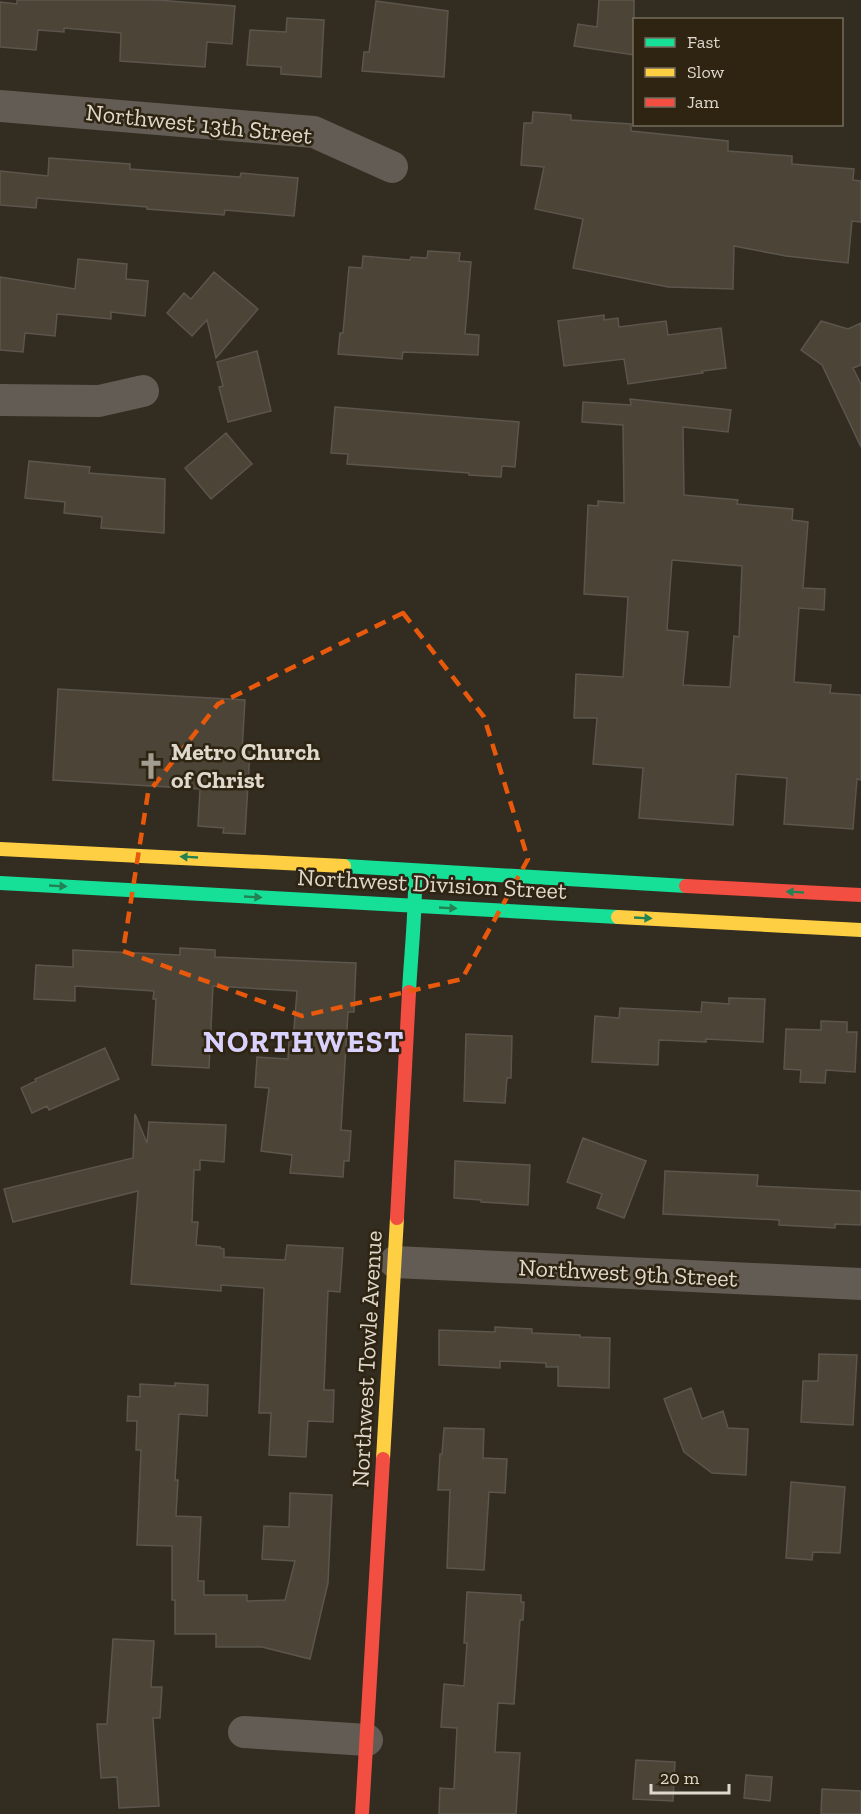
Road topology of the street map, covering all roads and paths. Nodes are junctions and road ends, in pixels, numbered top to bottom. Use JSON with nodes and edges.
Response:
{"nodes":[{"id":1,"x":0,"y":106,"type":"edge"},
{"id":2,"x":392,"y":167,"type":"dead end"},
{"id":3,"x":143,"y":391,"type":"dead end"},
{"id":4,"x":0,"y":400,"type":"edge"},
{"id":5,"x":0,"y":849,"type":"edge"},
{"id":6,"x":415,"y":871,"type":"junction"},
{"id":7,"x":0,"y":883,"type":"edge"},
{"id":8,"x":861,"y":895,"type":"edge"},
{"id":9,"x":416,"y":906,"type":"junction"},
{"id":10,"x":861,"y":930,"type":"edge"},
{"id":11,"x":395,"y":1262,"type":"junction"},
{"id":12,"x":861,"y":1284,"type":"edge"},
{"id":13,"x":244,"y":1732,"type":"dead end"},
{"id":14,"x":367,"y":1740,"type":"junction"},
{"id":15,"x":362,"y":1814,"type":"edge"}],
"edges":[{"from":1,"to":2,"type":"street","name":"Northwest 13th Street"},
{"from":3,"to":4,"type":"street"},
{"from":6,"to":5,"type":"main road","name":"Northwest Division Street","one_way":true},
{"from":8,"to":6,"type":"main road","name":"Northwest Division Street","one_way":true},
{"from":6,"to":9,"type":"main road","name":"Northwest Towle Avenue"},
{"from":7,"to":9,"type":"main road","name":"Northwest Division Street","one_way":true},
{"from":9,"to":10,"type":"main road","name":"Northwest Division Street","one_way":true},
{"from":9,"to":11,"type":"main road","name":"Northwest Towle Avenue"},
{"from":11,"to":12,"type":"street","name":"Northwest 9th Street"},
{"from":11,"to":14,"type":"main road","name":"Northwest Towle Avenue"},
{"from":13,"to":14,"type":"street"},
{"from":14,"to":15,"type":"main road","name":"Northwest Towle Avenue"}]}
